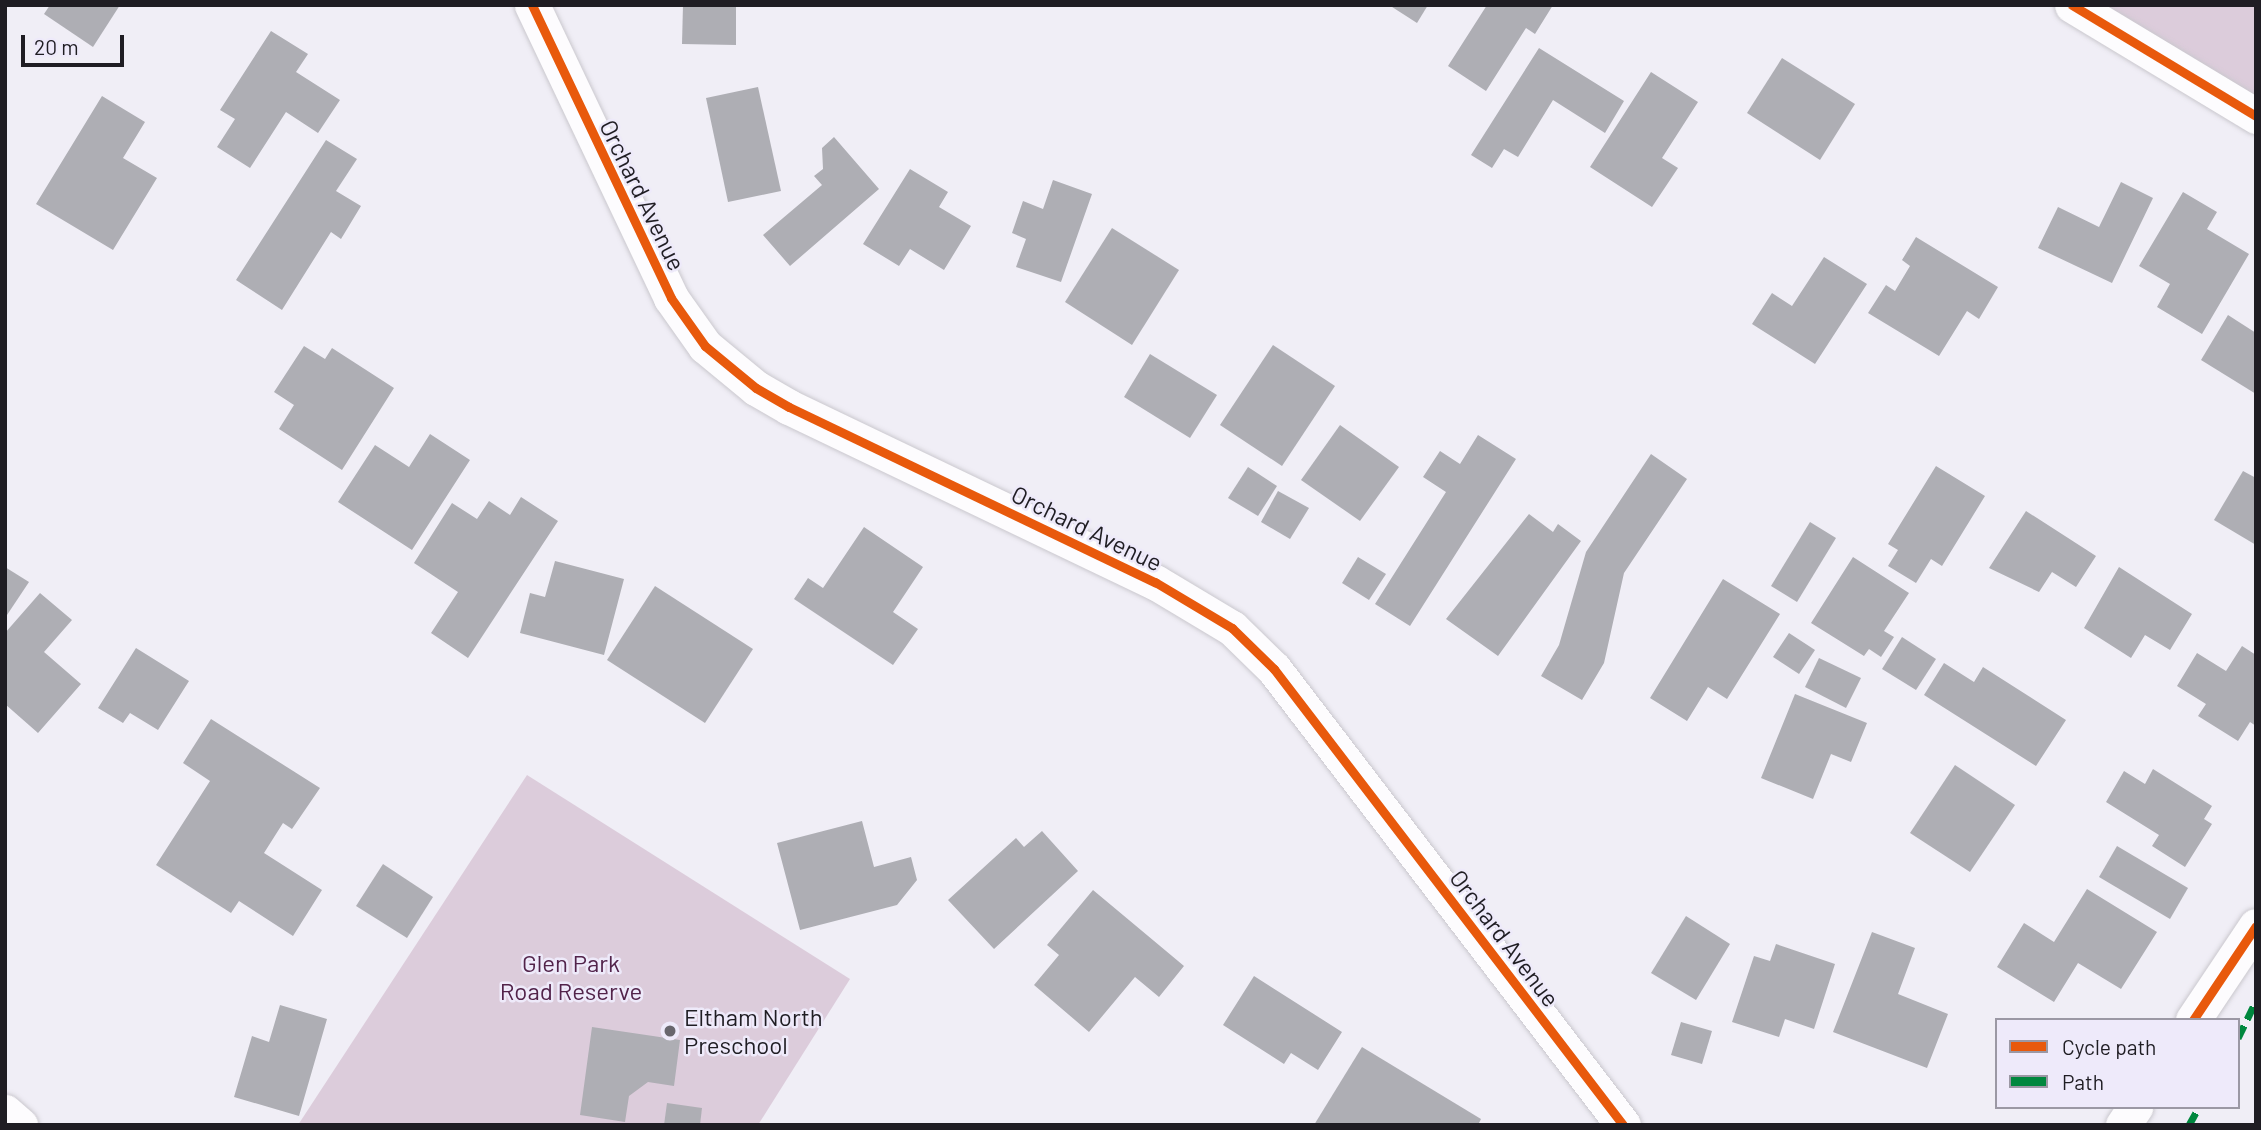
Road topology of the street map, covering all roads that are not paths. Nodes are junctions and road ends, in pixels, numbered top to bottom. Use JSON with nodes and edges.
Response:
{"nodes":[{"id":1,"x":532,"y":5,"type":"edge"},
{"id":2,"x":2072,"y":5,"type":"edge"},
{"id":3,"x":2256,"y":116,"type":"edge"},
{"id":4,"x":2256,"y":926,"type":"edge"},
{"id":5,"x":2194,"y":1018,"type":"edge"},
{"id":6,"x":2134,"y":1109,"type":"edge"},
{"id":7,"x":5,"y":1112,"type":"edge"},
{"id":8,"x":20,"y":1125,"type":"edge"},
{"id":9,"x":1623,"y":1125,"type":"edge"},
{"id":10,"x":2123,"y":1125,"type":"edge"}],
"edges":[{"from":1,"to":9,"type":"street","name":"Orchard Avenue"},
{"from":2,"to":3,"type":"street"},
{"from":4,"to":5,"type":"street"},
{"from":6,"to":10,"type":"street"},
{"from":7,"to":8,"type":"street"}]}
